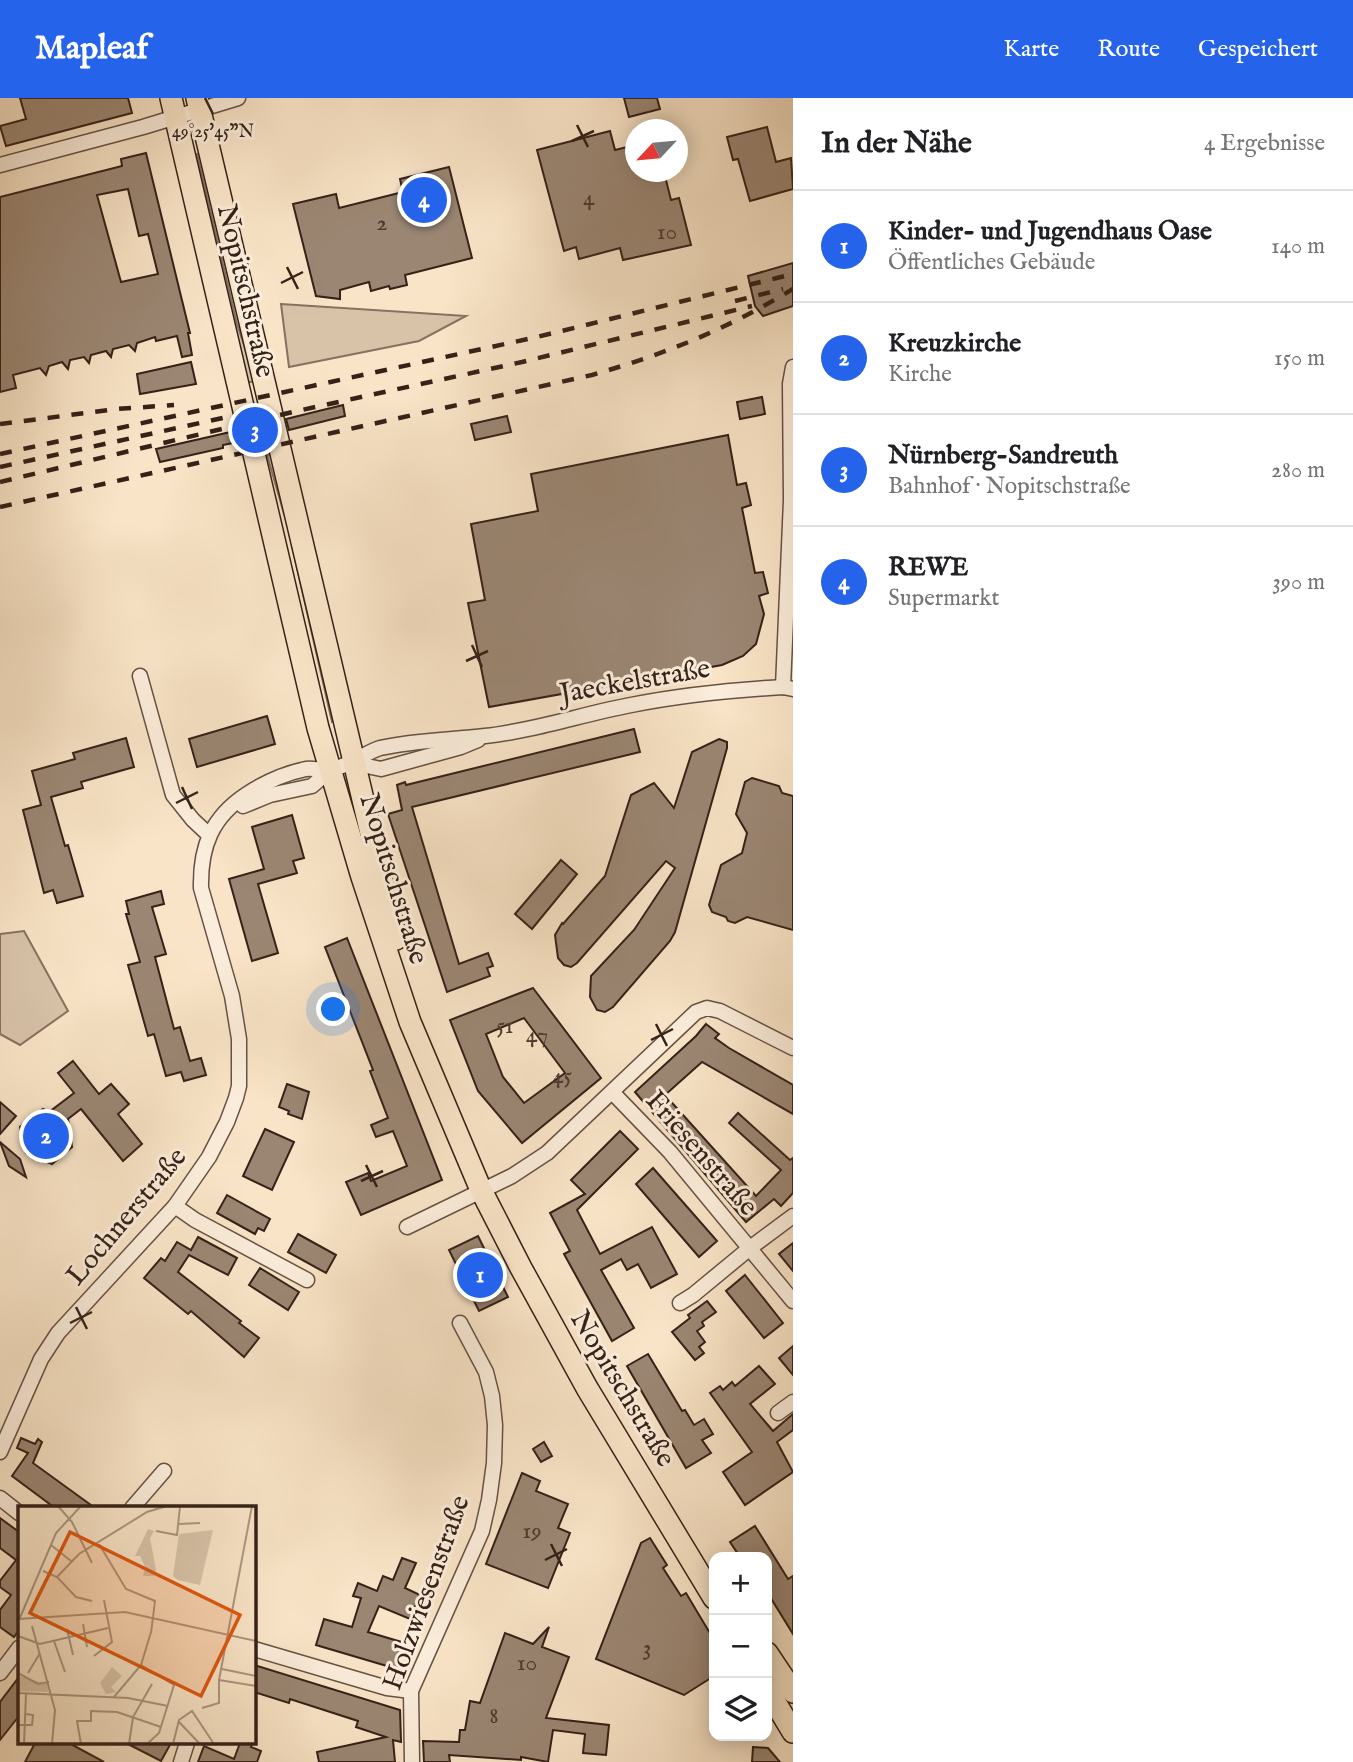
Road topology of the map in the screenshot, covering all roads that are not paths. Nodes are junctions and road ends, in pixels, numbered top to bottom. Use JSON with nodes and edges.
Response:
{"nodes":[{"id":1,"x":238,"y":98,"type":"edge"},
{"id":2,"x":199,"y":104,"type":"edge"},
{"id":3,"x":174,"y":108,"type":"edge"},
{"id":4,"x":0,"y":165,"type":"edge"},
{"id":5,"x":793,"y":367,"type":"edge"},
{"id":6,"x":140,"y":676,"type":"dead end"},
{"id":7,"x":788,"y":688,"type":"edge"},
{"id":8,"x":353,"y":763,"type":"junction"},
{"id":9,"x":330,"y":770,"type":"junction"},
{"id":10,"x":208,"y":834,"type":"junction"},
{"id":11,"x":793,"y":1048,"type":"edge"},
{"id":12,"x":613,"y":1093,"type":"junction"},
{"id":13,"x":487,"y":1188,"type":"junction"},
{"id":14,"x":175,"y":1206,"type":"junction"},
{"id":15,"x":793,"y":1216,"type":"edge"},
{"id":16,"x":407,"y":1227,"type":"dead end"},
{"id":17,"x":750,"y":1248,"type":"junction"},
{"id":18,"x":307,"y":1280,"type":"dead end"},
{"id":19,"x":793,"y":1301,"type":"edge"},
{"id":20,"x":680,"y":1303,"type":"dead end"},
{"id":21,"x":460,"y":1323,"type":"dead end"},
{"id":22,"x":793,"y":1402,"type":"edge"},
{"id":23,"x":779,"y":1413,"type":"dead end"},
{"id":24,"x":0,"y":1452,"type":"edge"},
{"id":25,"x":164,"y":1471,"type":"dead end"},
{"id":26,"x":0,"y":1498,"type":"edge"},
{"id":27,"x":134,"y":1506,"type":"edge"},
{"id":28,"x":18,"y":1512,"type":"edge"},
{"id":29,"x":709,"y":1562,"type":"edge"},
{"id":30,"x":709,"y":1590,"type":"edge"},
{"id":31,"x":18,"y":1649,"type":"edge"},
{"id":32,"x":256,"y":1650,"type":"edge"},
{"id":33,"x":772,"y":1660,"type":"edge"},
{"id":34,"x":0,"y":1673,"type":"edge"},
{"id":35,"x":411,"y":1691,"type":"junction"},
{"id":36,"x":793,"y":1692,"type":"edge"},
{"id":37,"x":772,"y":1697,"type":"edge"},
{"id":38,"x":793,"y":1732,"type":"edge"},
{"id":39,"x":187,"y":1744,"type":"edge"},
{"id":40,"x":181,"y":1762,"type":"edge"},
{"id":41,"x":412,"y":1762,"type":"edge"}],
"edges":[{"from":1,"to":2,"type":"street"},
{"from":2,"to":3,"type":"street"},
{"from":2,"to":8,"type":"main road","name":"Nopitschstraße"},
{"from":3,"to":4,"type":"street"},
{"from":3,"to":9,"type":"main road","name":"Nopitschstraße"},
{"from":5,"to":7,"type":"street"},
{"from":6,"to":10,"type":"street"},
{"from":7,"to":8,"type":"street","name":"Jaeckelstraße"},
{"from":8,"to":9,"type":"street","name":"Lochnerstraße"},
{"from":8,"to":13,"type":"main road","name":"Nopitschstraße"},
{"from":9,"to":10,"type":"street","name":"Lochnerstraße"},
{"from":9,"to":13,"type":"main road","name":"Nopitschstraße"},
{"from":10,"to":14,"type":"street","name":"Lochnerstraße"},
{"from":11,"to":12,"type":"street"},
{"from":12,"to":13,"type":"street"},
{"from":12,"to":17,"type":"street","name":"Friesenstraße"},
{"from":13,"to":16,"type":"street"},
{"from":13,"to":29,"type":"main road","name":"Nopitschstraße"},
{"from":13,"to":30,"type":"main road","name":"Nopitschstraße"},
{"from":14,"to":18,"type":"street"},
{"from":14,"to":24,"type":"street","name":"Lochnerstraße"},
{"from":15,"to":17,"type":"street","name":"Friesenstraße"},
{"from":17,"to":19,"type":"street","name":"Friesenstraße"},
{"from":17,"to":20,"type":"street","name":"Friesenstraße"},
{"from":21,"to":35,"type":"street","name":"Holzwiesenstraße"},
{"from":22,"to":23,"type":"street"},
{"from":25,"to":27,"type":"street"},
{"from":26,"to":28,"type":"street"},
{"from":31,"to":34,"type":"street"},
{"from":32,"to":35,"type":"street"},
{"from":33,"to":36,"type":"main road"},
{"from":35,"to":41,"type":"street","name":"Holzwiesenstraße"},
{"from":37,"to":38,"type":"main road"},
{"from":39,"to":40,"type":"street"}]}
